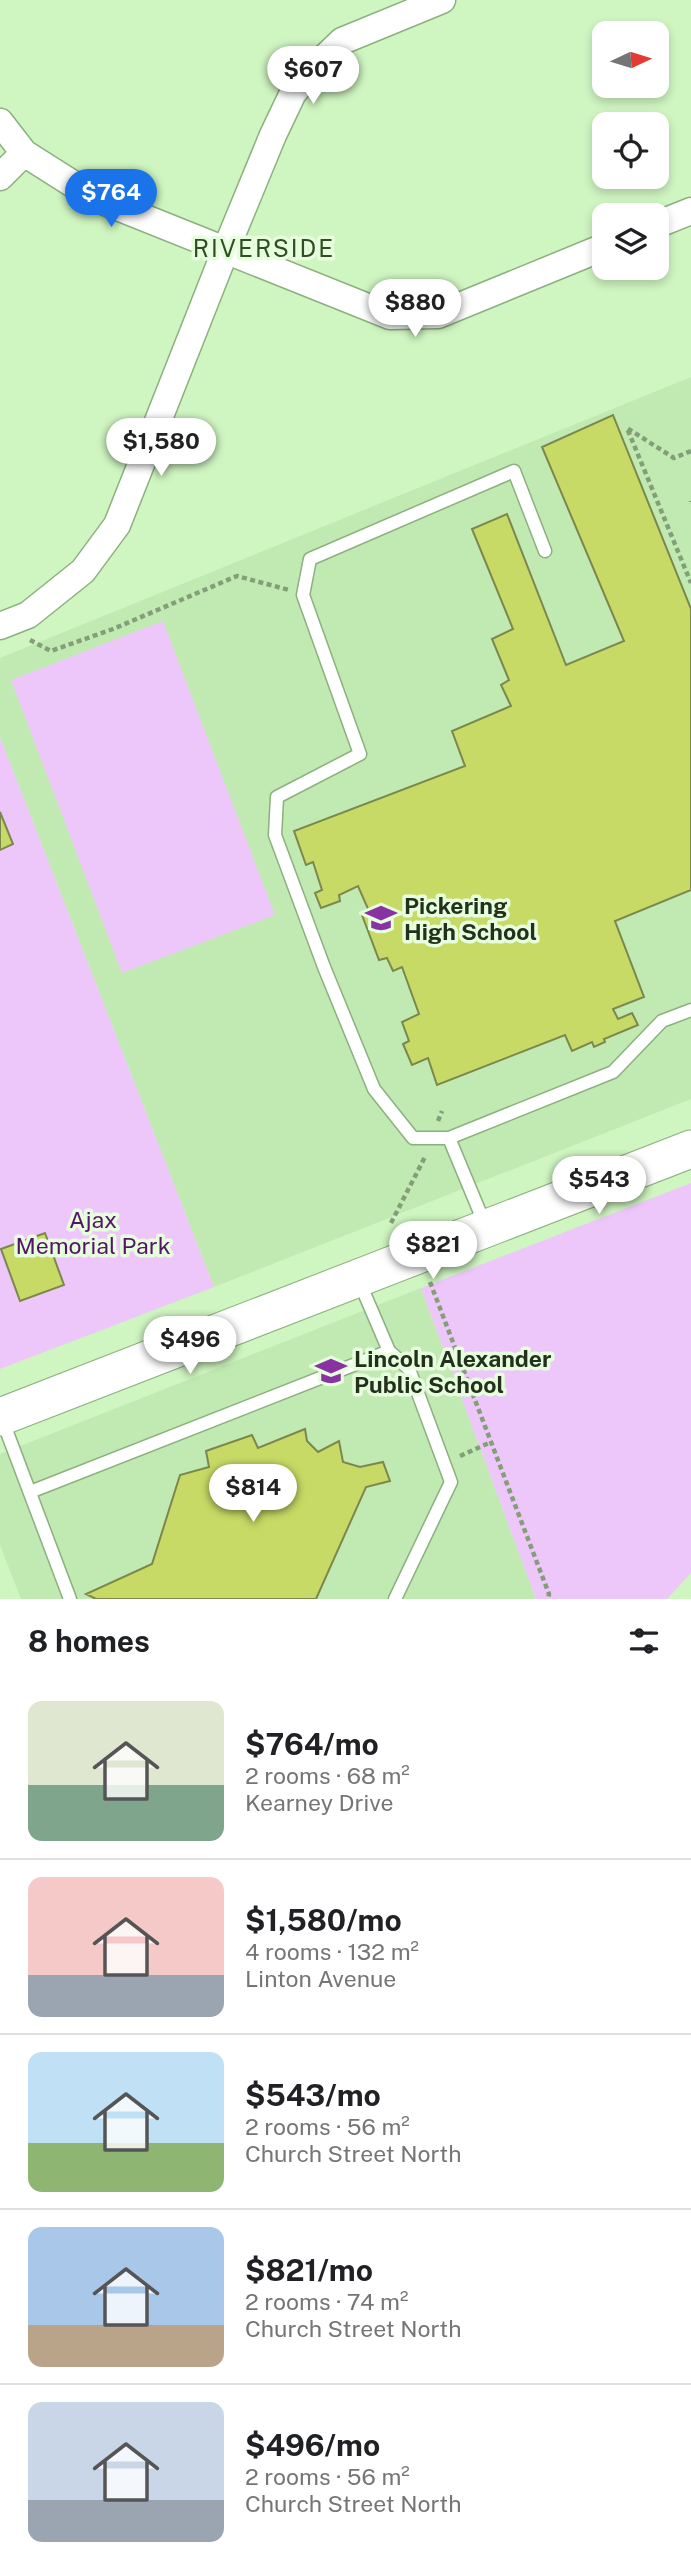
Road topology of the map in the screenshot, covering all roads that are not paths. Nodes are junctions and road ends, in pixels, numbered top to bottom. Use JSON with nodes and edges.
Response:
{"nodes":[{"id":1,"x":442,"y":0,"type":"edge"},
{"id":2,"x":0,"y":122,"type":"edge"},
{"id":3,"x":24,"y":153,"type":"junction"},
{"id":4,"x":0,"y":177,"type":"edge"},
{"id":5,"x":691,"y":211,"type":"edge"},
{"id":6,"x":669,"y":220,"type":"edge"},
{"id":7,"x":226,"y":249,"type":"junction"},
{"id":8,"x":592,"y":252,"type":"edge"},
{"id":9,"x":545,"y":551,"type":"dead end"},
{"id":10,"x":0,"y":626,"type":"edge"},
{"id":11,"x":691,"y":1010,"type":"edge"},
{"id":12,"x":449,"y":1138,"type":"junction"},
{"id":13,"x":691,"y":1149,"type":"edge"},
{"id":14,"x":487,"y":1229,"type":"junction"},
{"id":15,"x":358,"y":1279,"type":"junction"},
{"id":16,"x":389,"y":1351,"type":"junction"},
{"id":17,"x":1,"y":1417,"type":"edge"},
{"id":18,"x":30,"y":1492,"type":"junction"},
{"id":19,"x":70,"y":1599,"type":"edge"},
{"id":20,"x":395,"y":1599,"type":"edge"}],
"edges":[{"from":1,"to":7,"type":"street"},
{"from":2,"to":3,"type":"street"},
{"from":3,"to":4,"type":"street"},
{"from":3,"to":7,"type":"street"},
{"from":5,"to":6,"type":"street"},
{"from":7,"to":8,"type":"street"},
{"from":7,"to":10,"type":"street"},
{"from":9,"to":12,"type":"lane"},
{"from":11,"to":12,"type":"lane"},
{"from":12,"to":14,"type":"lane"},
{"from":13,"to":14,"type":"street"},
{"from":14,"to":15,"type":"street"},
{"from":15,"to":16,"type":"lane"},
{"from":15,"to":17,"type":"street"},
{"from":16,"to":18,"type":"lane"},
{"from":16,"to":20,"type":"lane"},
{"from":17,"to":18,"type":"lane"},
{"from":18,"to":19,"type":"lane"}]}
